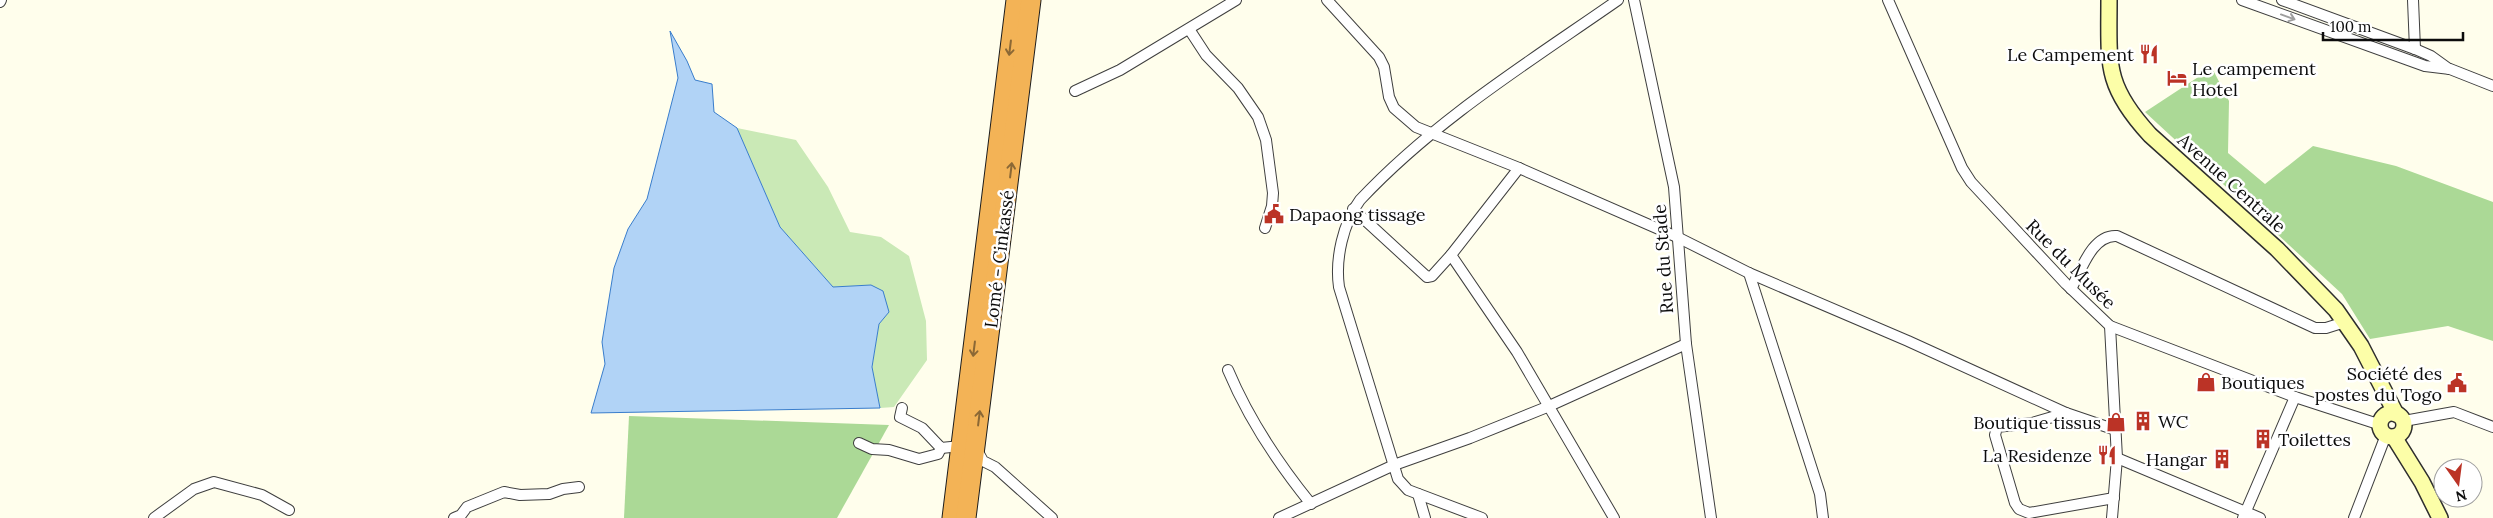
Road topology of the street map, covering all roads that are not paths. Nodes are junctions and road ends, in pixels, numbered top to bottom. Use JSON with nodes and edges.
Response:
{"nodes":[{"id":1,"x":1016,"y":0,"type":"edge"},
{"id":2,"x":1031,"y":0,"type":"edge"},
{"id":3,"x":1236,"y":0,"type":"edge"},
{"id":4,"x":1327,"y":0,"type":"edge"},
{"id":5,"x":1618,"y":0,"type":"edge"},
{"id":6,"x":1634,"y":0,"type":"edge"},
{"id":7,"x":1888,"y":0,"type":"edge"},
{"id":8,"x":2109,"y":0,"type":"edge"},
{"id":9,"x":2242,"y":0,"type":"edge"},
{"id":10,"x":2282,"y":0,"type":"edge"},
{"id":11,"x":2413,"y":0,"type":"edge"},
{"id":12,"x":1189,"y":28,"type":"junction"},
{"id":13,"x":2366,"y":31,"type":"junction"},
{"id":14,"x":2361,"y":43,"type":"junction"},
{"id":15,"x":2415,"y":49,"type":"junction"},
{"id":16,"x":2450,"y":69,"type":"junction"},
{"id":17,"x":2493,"y":86,"type":"edge"},
{"id":18,"x":1075,"y":92,"type":"dead end"},
{"id":19,"x":1434,"y":133,"type":"junction"},
{"id":20,"x":1519,"y":168,"type":"junction"},
{"id":21,"x":1353,"y":209,"type":"junction"},
{"id":22,"x":1265,"y":228,"type":"dead end"},
{"id":23,"x":1677,"y":237,"type":"junction"},
{"id":24,"x":1451,"y":255,"type":"junction"},
{"id":25,"x":1749,"y":273,"type":"junction"},
{"id":26,"x":2071,"y":289,"type":"junction"},
{"id":27,"x":2345,"y":322,"type":"junction"},
{"id":28,"x":2110,"y":326,"type":"junction"},
{"id":29,"x":1686,"y":344,"type":"junction"},
{"id":30,"x":1228,"y":370,"type":"dead end"},
{"id":31,"x":2295,"y":397,"type":"junction"},
{"id":32,"x":1548,"y":407,"type":"junction"},
{"id":33,"x":902,"y":408,"type":"dead end"},
{"id":34,"x":2066,"y":413,"type":"junction"},
{"id":35,"x":2393,"y":425,"type":"junction"},
{"id":36,"x":2493,"y":427,"type":"edge"},
{"id":37,"x":2116,"y":430,"type":"junction"},
{"id":38,"x":859,"y":443,"type":"dead end"},
{"id":39,"x":968,"y":447,"type":"junction"},
{"id":40,"x":942,"y":448,"type":"junction"},
{"id":41,"x":2117,"y":458,"type":"junction"},
{"id":42,"x":1394,"y":465,"type":"junction"},
{"id":43,"x":579,"y":487,"type":"dead end"},
{"id":44,"x":1418,"y":494,"type":"junction"},
{"id":45,"x":2114,"y":498,"type":"junction"},
{"id":46,"x":1311,"y":504,"type":"junction"},
{"id":47,"x":289,"y":510,"type":"dead end"},
{"id":48,"x":2244,"y":515,"type":"edge"},
{"id":49,"x":154,"y":518,"type":"edge"},
{"id":50,"x":454,"y":518,"type":"edge"},
{"id":51,"x":952,"y":518,"type":"edge"},
{"id":52,"x":966,"y":518,"type":"edge"},
{"id":53,"x":1052,"y":518,"type":"edge"},
{"id":54,"x":1279,"y":518,"type":"edge"},
{"id":55,"x":1424,"y":518,"type":"edge"},
{"id":56,"x":1482,"y":518,"type":"edge"},
{"id":57,"x":1614,"y":518,"type":"edge"},
{"id":58,"x":1711,"y":518,"type":"edge"},
{"id":59,"x":1823,"y":518,"type":"edge"},
{"id":60,"x":2112,"y":518,"type":"edge"},
{"id":61,"x":2260,"y":518,"type":"edge"},
{"id":62,"x":2354,"y":518,"type":"edge"},
{"id":63,"x":2440,"y":518,"type":"edge"}],
"edges":[{"from":1,"to":39,"type":"highway","name":"Lomé - Cinkassé","one_way":true},
{"from":39,"to":2,"type":"highway","name":"Lomé - Cinkassé","one_way":true},
{"from":3,"to":12,"type":"street"},
{"from":4,"to":19,"type":"street"},
{"from":5,"to":19,"type":"street"},
{"from":6,"to":23,"type":"street","name":"Rue du Stade"},
{"from":7,"to":26,"type":"street","name":"Rue du Musée"},
{"from":8,"to":27,"type":"main road","name":"Avenue Centrale"},
{"from":9,"to":14,"type":"street","one_way":true},
{"from":10,"to":13,"type":"street"},
{"from":11,"to":15,"type":"street"},
{"from":12,"to":18,"type":"street"},
{"from":12,"to":22,"type":"street"},
{"from":13,"to":14,"type":"street"},
{"from":13,"to":15,"type":"street"},
{"from":14,"to":16,"type":"street"},
{"from":15,"to":16,"type":"street"},
{"from":16,"to":17,"type":"street"},
{"from":19,"to":20,"type":"street"},
{"from":19,"to":21,"type":"street"},
{"from":20,"to":23,"type":"street"},
{"from":20,"to":24,"type":"street"},
{"from":21,"to":24,"type":"street"},
{"from":21,"to":42,"type":"street"},
{"from":23,"to":25,"type":"street"},
{"from":23,"to":29,"type":"street","name":"Rue du Stade"},
{"from":24,"to":32,"type":"street"},
{"from":25,"to":34,"type":"street"},
{"from":25,"to":59,"type":"street"},
{"from":26,"to":27,"type":"street"},
{"from":26,"to":28,"type":"street","name":"Rue du Musée"},
{"from":27,"to":35,"type":"main road","name":"Avenue Centrale"},
{"from":28,"to":31,"type":"street","name":"Rue du Musée"},
{"from":28,"to":37,"type":"street"},
{"from":29,"to":32,"type":"street"},
{"from":29,"to":58,"type":"street","name":"Rue du Stade"},
{"from":30,"to":46,"type":"street"},
{"from":31,"to":35,"type":"street","name":"Rue du Musée"},
{"from":31,"to":48,"type":"street"},
{"from":32,"to":42,"type":"street"},
{"from":32,"to":57,"type":"street"},
{"from":33,"to":40,"type":"street"},
{"from":34,"to":37,"type":"street"},
{"from":34,"to":45,"type":"street"},
{"from":35,"to":36,"type":"street","name":"Rue du Musée"},
{"from":35,"to":62,"type":"street"},
{"from":35,"to":63,"type":"main road","name":"Avenue Centrale"},
{"from":37,"to":41,"type":"street"},
{"from":38,"to":40,"type":"street"},
{"from":39,"to":40,"type":"street"},
{"from":39,"to":51,"type":"highway","name":"Lomé - Cinkassé"},
{"from":39,"to":52,"type":"highway","name":"Lomé - Cinkassé"},
{"from":39,"to":53,"type":"street"},
{"from":41,"to":45,"type":"street"},
{"from":41,"to":48,"type":"street"},
{"from":42,"to":44,"type":"street"},
{"from":42,"to":46,"type":"street"},
{"from":43,"to":50,"type":"street"},
{"from":44,"to":55,"type":"street"},
{"from":44,"to":56,"type":"street"},
{"from":45,"to":60,"type":"street"},
{"from":46,"to":54,"type":"street"},
{"from":47,"to":49,"type":"street"},
{"from":48,"to":61,"type":"street"}]}
